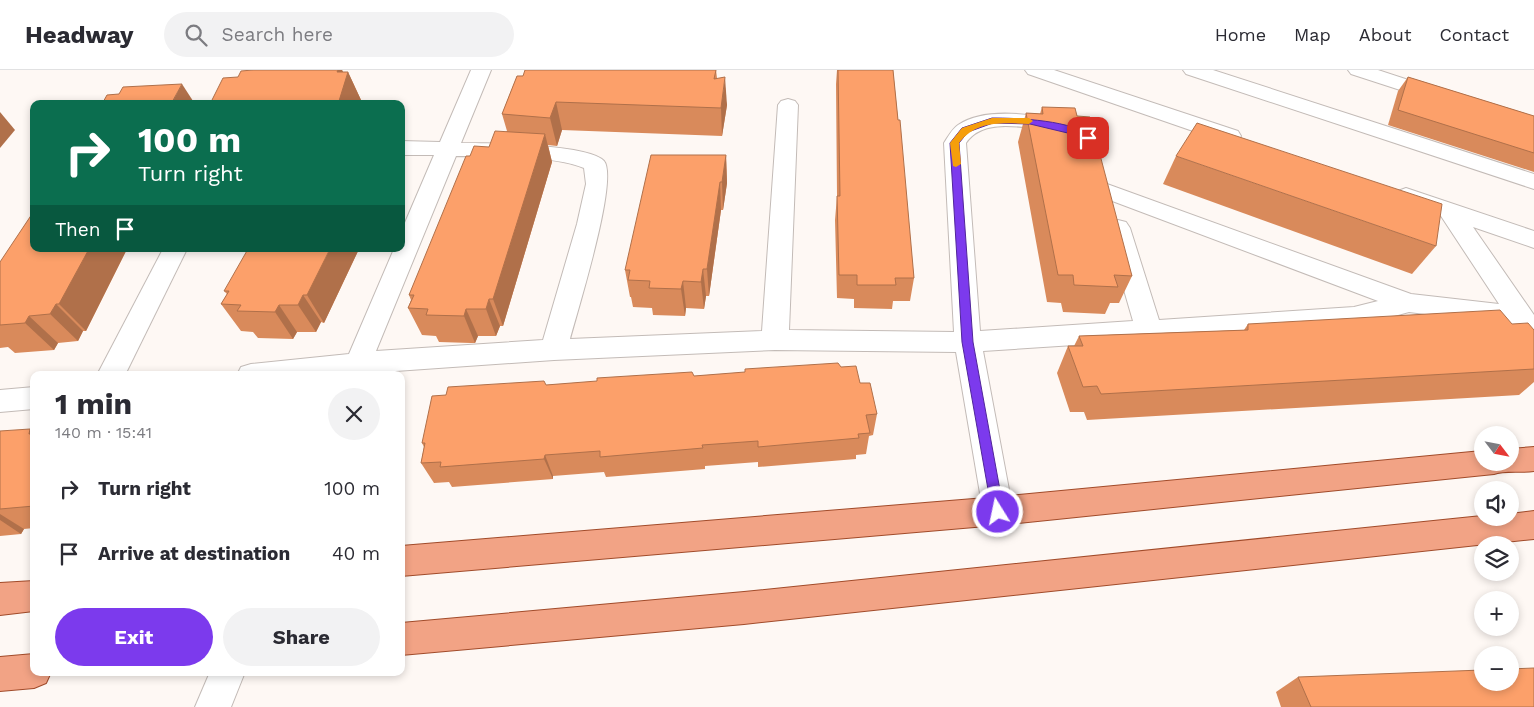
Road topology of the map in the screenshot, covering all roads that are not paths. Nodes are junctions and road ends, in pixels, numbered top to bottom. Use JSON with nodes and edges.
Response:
{"nodes":[{"id":1,"x":481,"y":70,"type":"edge"},
{"id":2,"x":1035,"y":70,"type":"edge"},
{"id":3,"x":1193,"y":70,"type":"edge"},
{"id":4,"x":1358,"y":70,"type":"edge"},
{"id":5,"x":1460,"y":103,"type":"edge"},
{"id":6,"x":788,"y":105,"type":"dead end"},
{"id":7,"x":1079,"y":132,"type":"edge"},
{"id":8,"x":1252,"y":144,"type":"edge"},
{"id":9,"x":405,"y":148,"type":"edge"},
{"id":10,"x":448,"y":149,"type":"junction"},
{"id":11,"x":1534,"y":182,"type":"edge"},
{"id":12,"x":1383,"y":188,"type":"edge"},
{"id":13,"x":1449,"y":211,"type":"junction"},
{"id":14,"x":1534,"y":240,"type":"edge"},
{"id":15,"x":174,"y":252,"type":"edge"},
{"id":16,"x":405,"y":252,"type":"edge"},
{"id":17,"x":405,"y":252,"type":"edge"},
{"id":18,"x":1409,"y":303,"type":"junction"},
{"id":19,"x":1527,"y":326,"type":"edge"},
{"id":20,"x":1149,"y":330,"type":"junction"},
{"id":21,"x":774,"y":340,"type":"junction"},
{"id":22,"x":968,"y":342,"type":"junction"},
{"id":23,"x":554,"y":350,"type":"junction"},
{"id":24,"x":356,"y":369,"type":"edge"},
{"id":25,"x":113,"y":371,"type":"edge"},
{"id":26,"x":321,"y":371,"type":"edge"},
{"id":27,"x":30,"y":398,"type":"edge"},
{"id":28,"x":0,"y":401,"type":"edge"},
{"id":29,"x":1534,"y":459,"type":"edge"},
{"id":30,"x":1519,"y":460,"type":"edge"},
{"id":31,"x":1474,"y":464,"type":"edge"},
{"id":32,"x":998,"y":512,"type":"junction"},
{"id":33,"x":1534,"y":525,"type":"edge"},
{"id":34,"x":405,"y":561,"type":"edge"},
{"id":35,"x":30,"y":596,"type":"edge"},
{"id":36,"x":0,"y":600,"type":"edge"},
{"id":37,"x":405,"y":639,"type":"edge"},
{"id":38,"x":30,"y":671,"type":"edge"},
{"id":39,"x":0,"y":674,"type":"edge"},
{"id":40,"x":226,"y":676,"type":"edge"},
{"id":41,"x":213,"y":707,"type":"edge"}],
"edges":[{"from":1,"to":10,"type":"street"},
{"from":2,"to":8,"type":"street"},
{"from":3,"to":11,"type":"street"},
{"from":4,"to":5,"type":"street"},
{"from":6,"to":21,"type":"street"},
{"from":7,"to":22,"type":"street"},
{"from":9,"to":10,"type":"street"},
{"from":10,"to":16,"type":"street"},
{"from":10,"to":23,"type":"street"},
{"from":12,"to":13,"type":"street"},
{"from":13,"to":14,"type":"street"},
{"from":13,"to":19,"type":"street"},
{"from":15,"to":25,"type":"street"},
{"from":17,"to":24,"type":"street"},
{"from":18,"to":19,"type":"street"},
{"from":18,"to":20,"type":"street"},
{"from":18,"to":20,"type":"street"},
{"from":20,"to":22,"type":"street"},
{"from":21,"to":22,"type":"street"},
{"from":21,"to":23,"type":"street"},
{"from":22,"to":32,"type":"street"},
{"from":23,"to":24,"type":"street"},
{"from":24,"to":26,"type":"street"},
{"from":27,"to":28,"type":"street"},
{"from":29,"to":30,"type":"main road"},
{"from":31,"to":32,"type":"main road"},
{"from":32,"to":34,"type":"main road"},
{"from":33,"to":37,"type":"main road"},
{"from":35,"to":36,"type":"main road"},
{"from":38,"to":39,"type":"main road"},
{"from":40,"to":41,"type":"street"}]}
